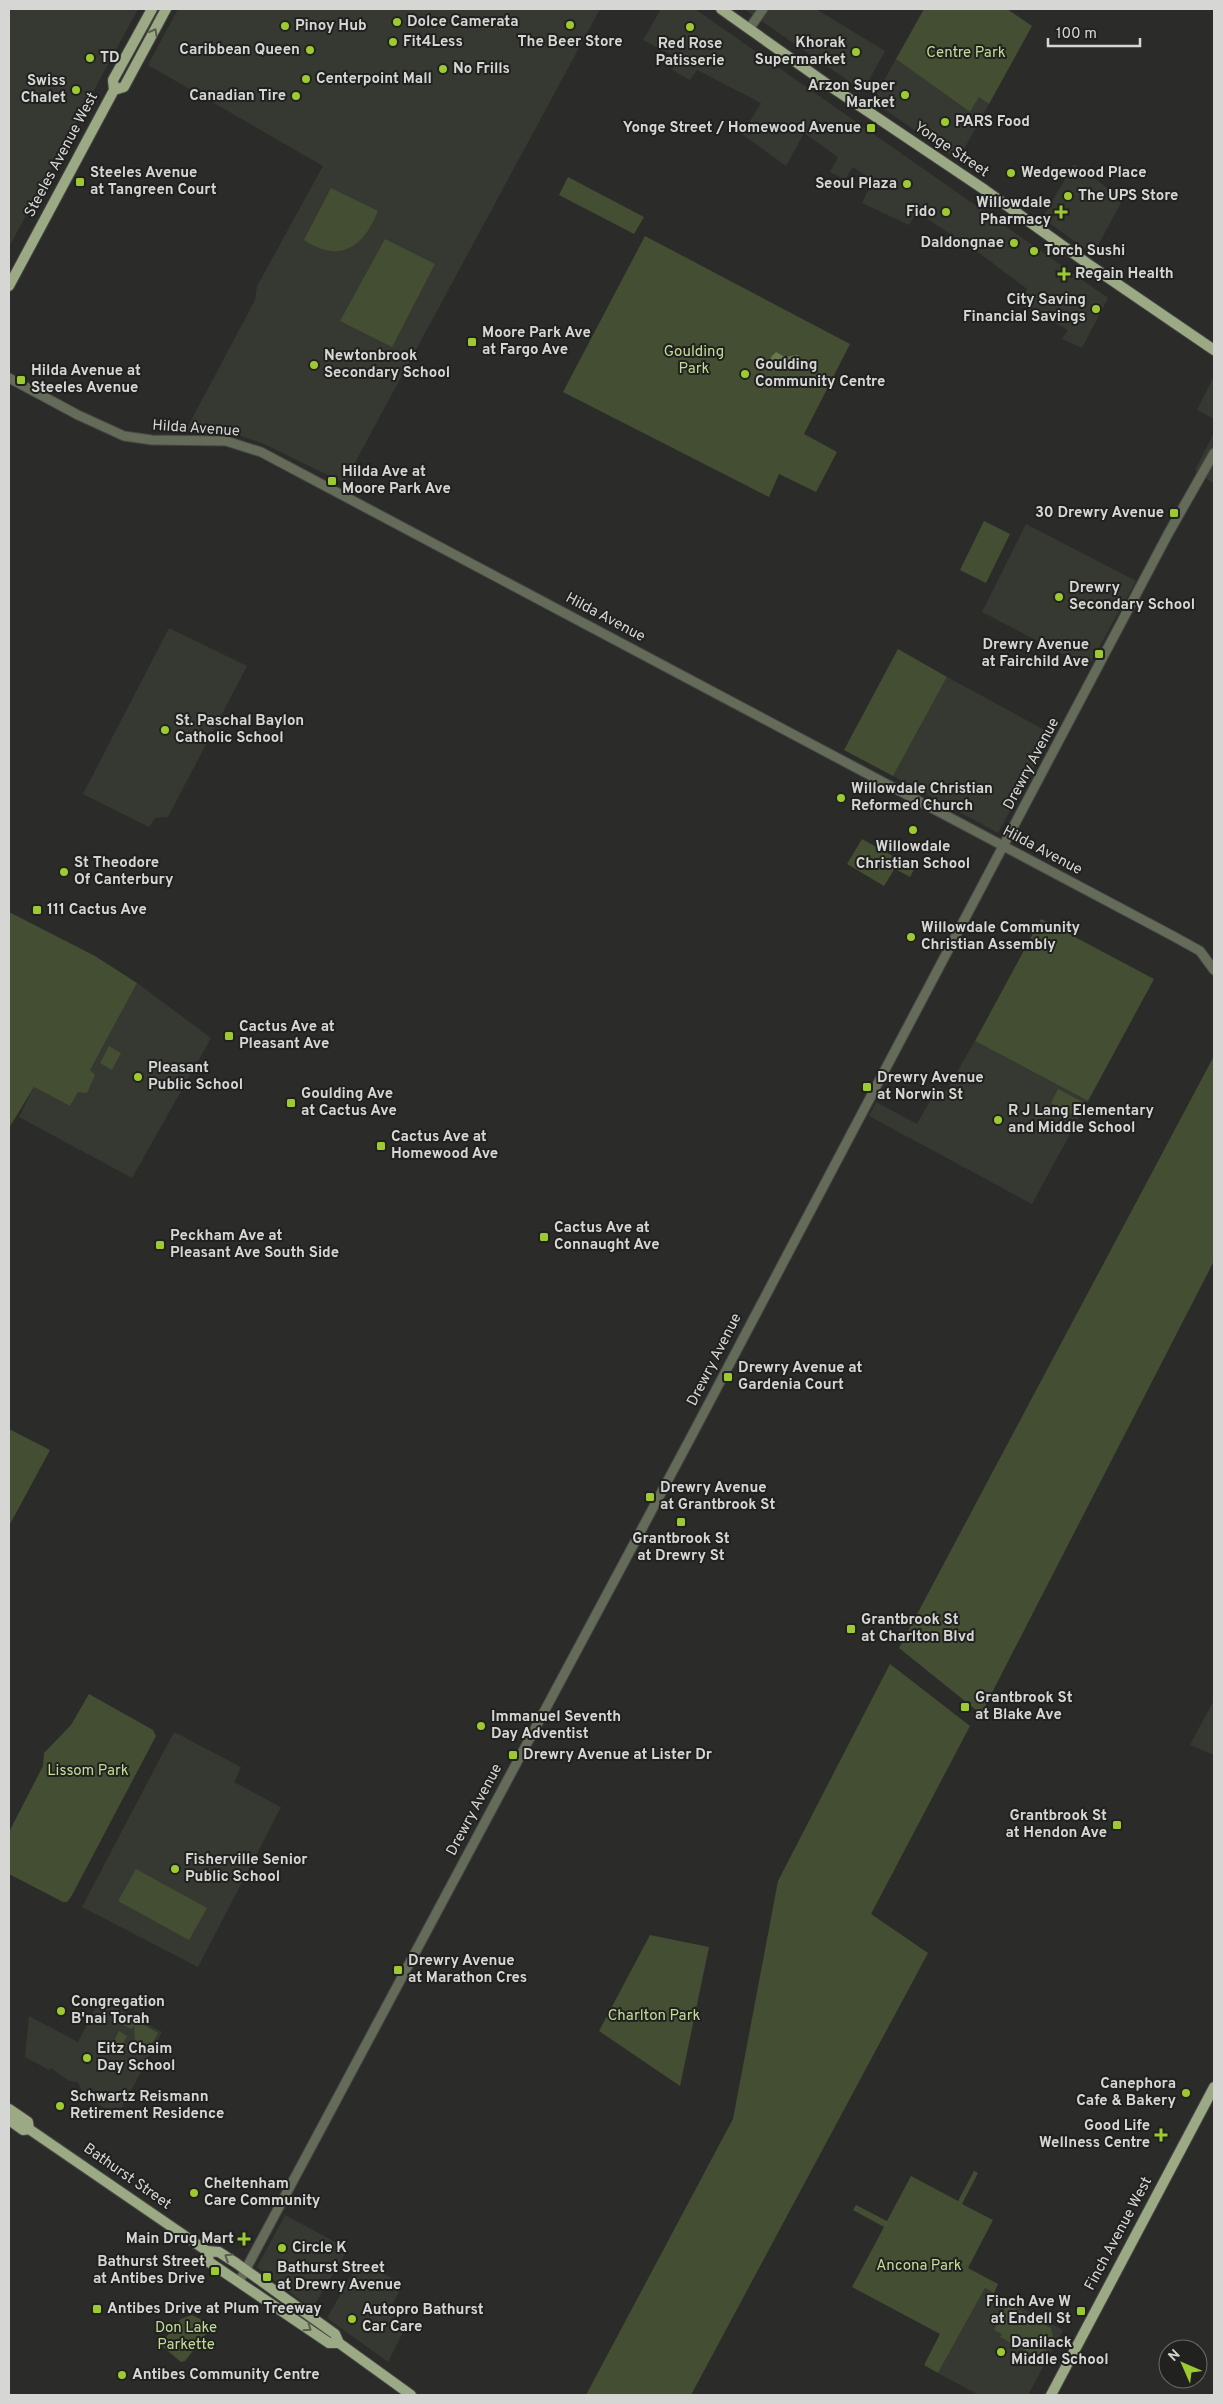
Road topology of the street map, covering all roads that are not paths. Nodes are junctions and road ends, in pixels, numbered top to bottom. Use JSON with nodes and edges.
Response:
{"nodes":[{"id":1,"x":152,"y":9,"type":"edge"},
{"id":2,"x":166,"y":9,"type":"edge"},
{"id":3,"x":721,"y":9,"type":"edge"},
{"id":4,"x":763,"y":9,"type":"edge"},
{"id":5,"x":749,"y":29,"type":"junction"},
{"id":6,"x":131,"y":50,"type":"junction"},
{"id":7,"x":141,"y":55,"type":"junction"},
{"id":8,"x":114,"y":90,"type":"junction"},
{"id":9,"x":9,"y":286,"type":"edge"},
{"id":10,"x":1214,"y":350,"type":"edge"},
{"id":11,"x":9,"y":378,"type":"edge"},
{"id":12,"x":1214,"y":453,"type":"edge"},
{"id":13,"x":1003,"y":846,"type":"junction"},
{"id":14,"x":1214,"y":970,"type":"edge"},
{"id":15,"x":1214,"y":2086,"type":"edge"},
{"id":16,"x":9,"y":2109,"type":"edge"},
{"id":17,"x":9,"y":2120,"type":"edge"},
{"id":18,"x":29,"y":2129,"type":"junction"},
{"id":19,"x":207,"y":2251,"type":"junction"},
{"id":20,"x":246,"y":2270,"type":"junction"},
{"id":21,"x":240,"y":2280,"type":"junction"},
{"id":22,"x":339,"y":2343,"type":"junction"},
{"id":23,"x":410,"y":2395,"type":"edge"},
{"id":24,"x":1051,"y":2395,"type":"edge"}],
"edges":[{"from":1,"to":6,"type":"main road","name":"Steeles Avenue West"},
{"from":7,"to":2,"type":"main road","name":"Steeles Avenue West","one_way":true},
{"from":3,"to":5,"type":"main road","name":"Yonge Street"},
{"from":4,"to":5,"type":"street"},
{"from":5,"to":10,"type":"main road","name":"Yonge Street"},
{"from":6,"to":7,"type":"main road"},
{"from":6,"to":8,"type":"main road","name":"Steeles Avenue West"},
{"from":7,"to":8,"type":"main road","name":"Steeles Avenue West"},
{"from":8,"to":9,"type":"main road","name":"Steeles Avenue West"},
{"from":11,"to":13,"type":"street","name":"Hilda Avenue"},
{"from":12,"to":13,"type":"street","name":"Drewry Avenue"},
{"from":13,"to":14,"type":"street","name":"Hilda Avenue"},
{"from":13,"to":20,"type":"street","name":"Drewry Avenue"},
{"from":15,"to":24,"type":"main road","name":"Finch Avenue West"},
{"from":16,"to":18,"type":"main road","name":"Bathurst Street"},
{"from":17,"to":18,"type":"main road","name":"Bathurst Street"},
{"from":18,"to":19,"type":"main road","name":"Bathurst Street"},
{"from":20,"to":19,"type":"main road","name":"Bathurst Street","one_way":true},
{"from":19,"to":21,"type":"main road","name":"Bathurst Street"},
{"from":20,"to":21,"type":"street","name":"Drewry Avenue"},
{"from":20,"to":22,"type":"main road","name":"Bathurst Street"},
{"from":21,"to":22,"type":"main road","name":"Bathurst Street","one_way":true},
{"from":22,"to":23,"type":"main road","name":"Bathurst Street"}]}
